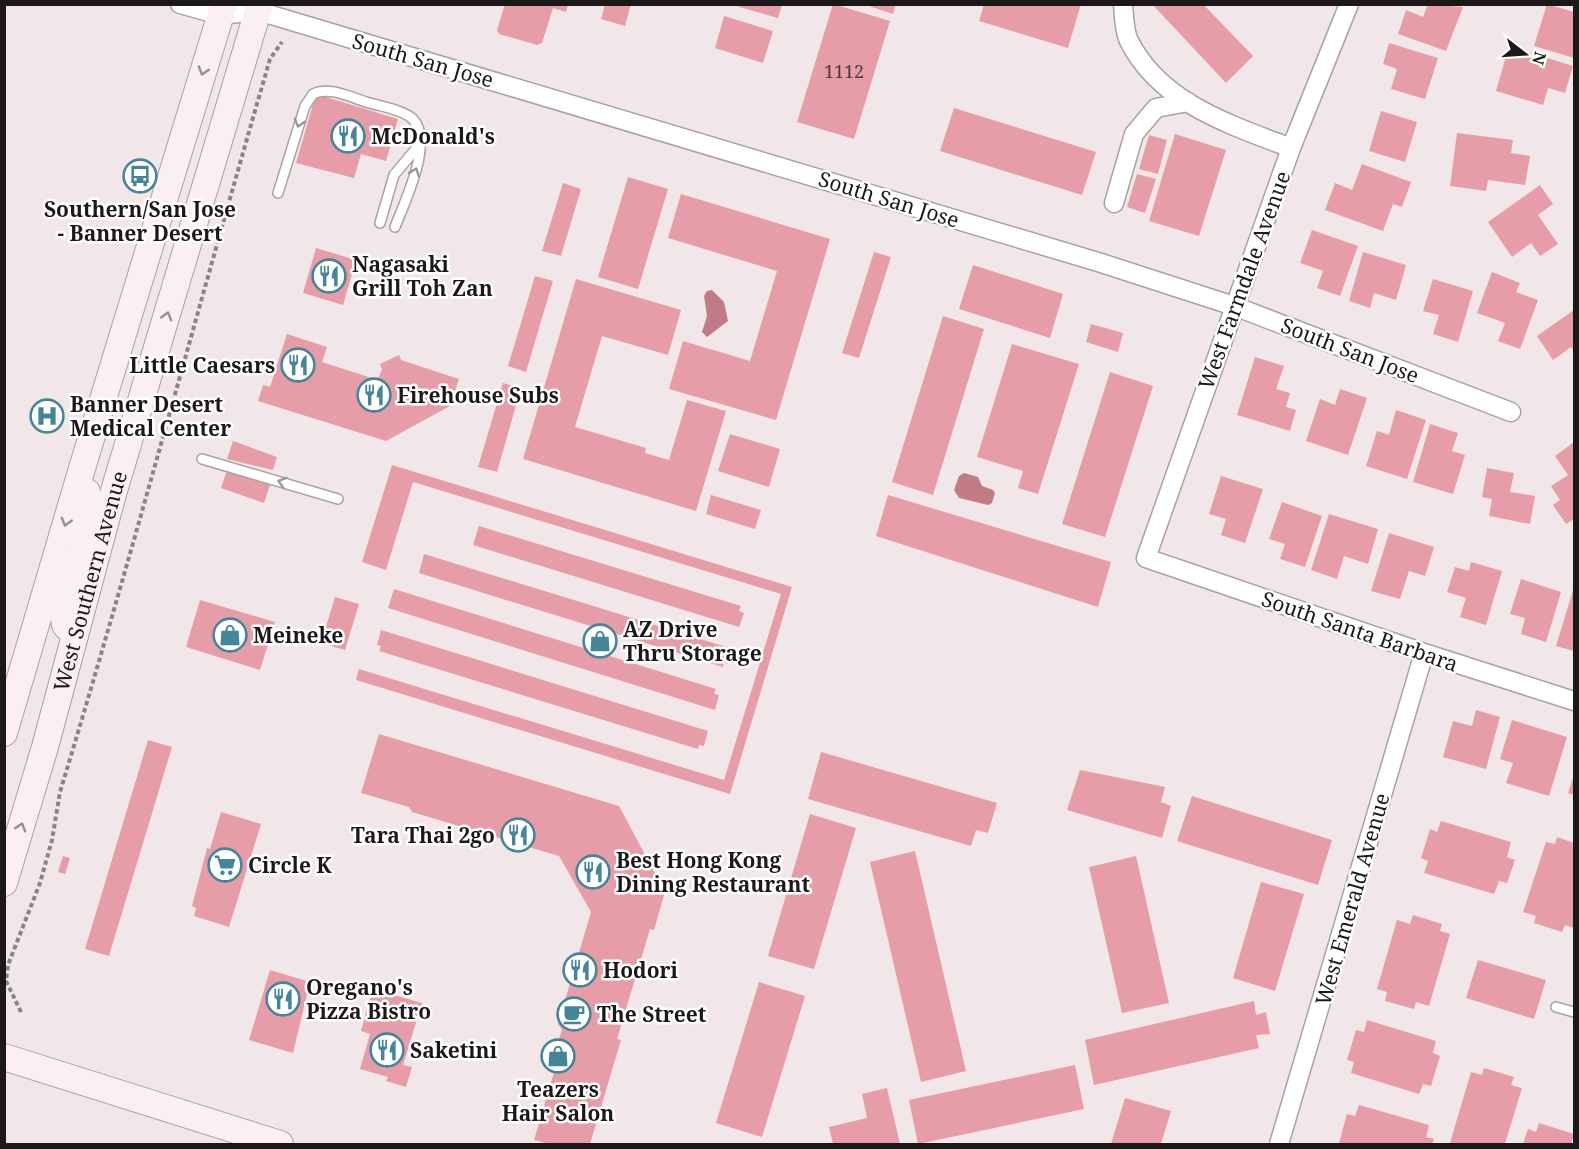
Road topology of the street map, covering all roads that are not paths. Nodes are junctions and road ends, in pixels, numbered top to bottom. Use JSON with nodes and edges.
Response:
{"nodes":[{"id":1,"x":180,"y":4,"type":"edge"},
{"id":2,"x":1123,"y":4,"type":"edge"},
{"id":3,"x":1349,"y":4,"type":"edge"},
{"id":4,"x":256,"y":7,"type":"edge"},
{"id":5,"x":222,"y":10,"type":"edge"},
{"id":6,"x":1188,"y":102,"type":"junction"},
{"id":7,"x":420,"y":144,"type":"junction"},
{"id":8,"x":1290,"y":148,"type":"junction"},
{"id":9,"x":278,"y":193,"type":"dead end"},
{"id":10,"x":1113,"y":203,"type":"dead end"},
{"id":11,"x":380,"y":223,"type":"dead end"},
{"id":12,"x":395,"y":228,"type":"dead end"},
{"id":13,"x":1234,"y":306,"type":"junction"},
{"id":14,"x":119,"y":349,"type":"junction"},
{"id":15,"x":154,"y":358,"type":"junction"},
{"id":16,"x":1511,"y":412,"type":"dead end"},
{"id":17,"x":202,"y":459,"type":"dead end"},
{"id":18,"x":83,"y":465,"type":"junction"},
{"id":19,"x":338,"y":499,"type":"dead end"},
{"id":20,"x":1146,"y":558,"type":"joint"},
{"id":21,"x":75,"y":635,"type":"junction"},
{"id":22,"x":1424,"y":653,"type":"junction"},
{"id":23,"x":1575,"y":701,"type":"edge"},
{"id":24,"x":4,"y":733,"type":"edge"},
{"id":25,"x":4,"y":883,"type":"edge"},
{"id":26,"x":1556,"y":1007,"type":"dead end"},
{"id":27,"x":1575,"y":1012,"type":"edge"},
{"id":28,"x":4,"y":1057,"type":"edge"},
{"id":29,"x":280,"y":1144,"type":"edge"},
{"id":30,"x":1279,"y":1144,"type":"edge"}],
"edges":[{"from":1,"to":5,"type":"street"},
{"from":2,"to":6,"type":"street"},
{"from":3,"to":8,"type":"street","name":"West Farmdale Avenue"},
{"from":4,"to":5,"type":"street"},
{"from":4,"to":13,"type":"street","name":"South San Jose"},
{"from":15,"to":4,"type":"main road","name":"West Southern Avenue","one_way":true},
{"from":5,"to":14,"type":"main road","name":"West Southern Avenue","one_way":true},
{"from":6,"to":8,"type":"street"},
{"from":6,"to":10,"type":"street"},
{"from":7,"to":9,"type":"lane","one_way":true},
{"from":7,"to":11,"type":"lane"},
{"from":12,"to":7,"type":"lane","one_way":true},
{"from":8,"to":13,"type":"street","name":"West Farmdale Avenue"},
{"from":13,"to":16,"type":"street","name":"South San Jose"},
{"from":13,"to":20,"type":"street","name":"West Farmdale Avenue"},
{"from":14,"to":15,"type":"main road"},
{"from":14,"to":18,"type":"main road","name":"West Southern Avenue"},
{"from":15,"to":21,"type":"main road","name":"West Southern Avenue"},
{"from":19,"to":17,"type":"lane","one_way":true},
{"from":18,"to":21,"type":"main road"},
{"from":18,"to":24,"type":"main road","name":"West Southern Avenue","one_way":true},
{"from":20,"to":22,"type":"street","name":"South Santa Barbara"},
{"from":25,"to":21,"type":"main road","name":"West Southern Avenue","one_way":true},
{"from":22,"to":23,"type":"street","name":"South Santa Barbara"},
{"from":22,"to":30,"type":"street","name":"West Emerald Avenue"},
{"from":26,"to":27,"type":"lane"},
{"from":28,"to":29,"type":"main road"}]}
